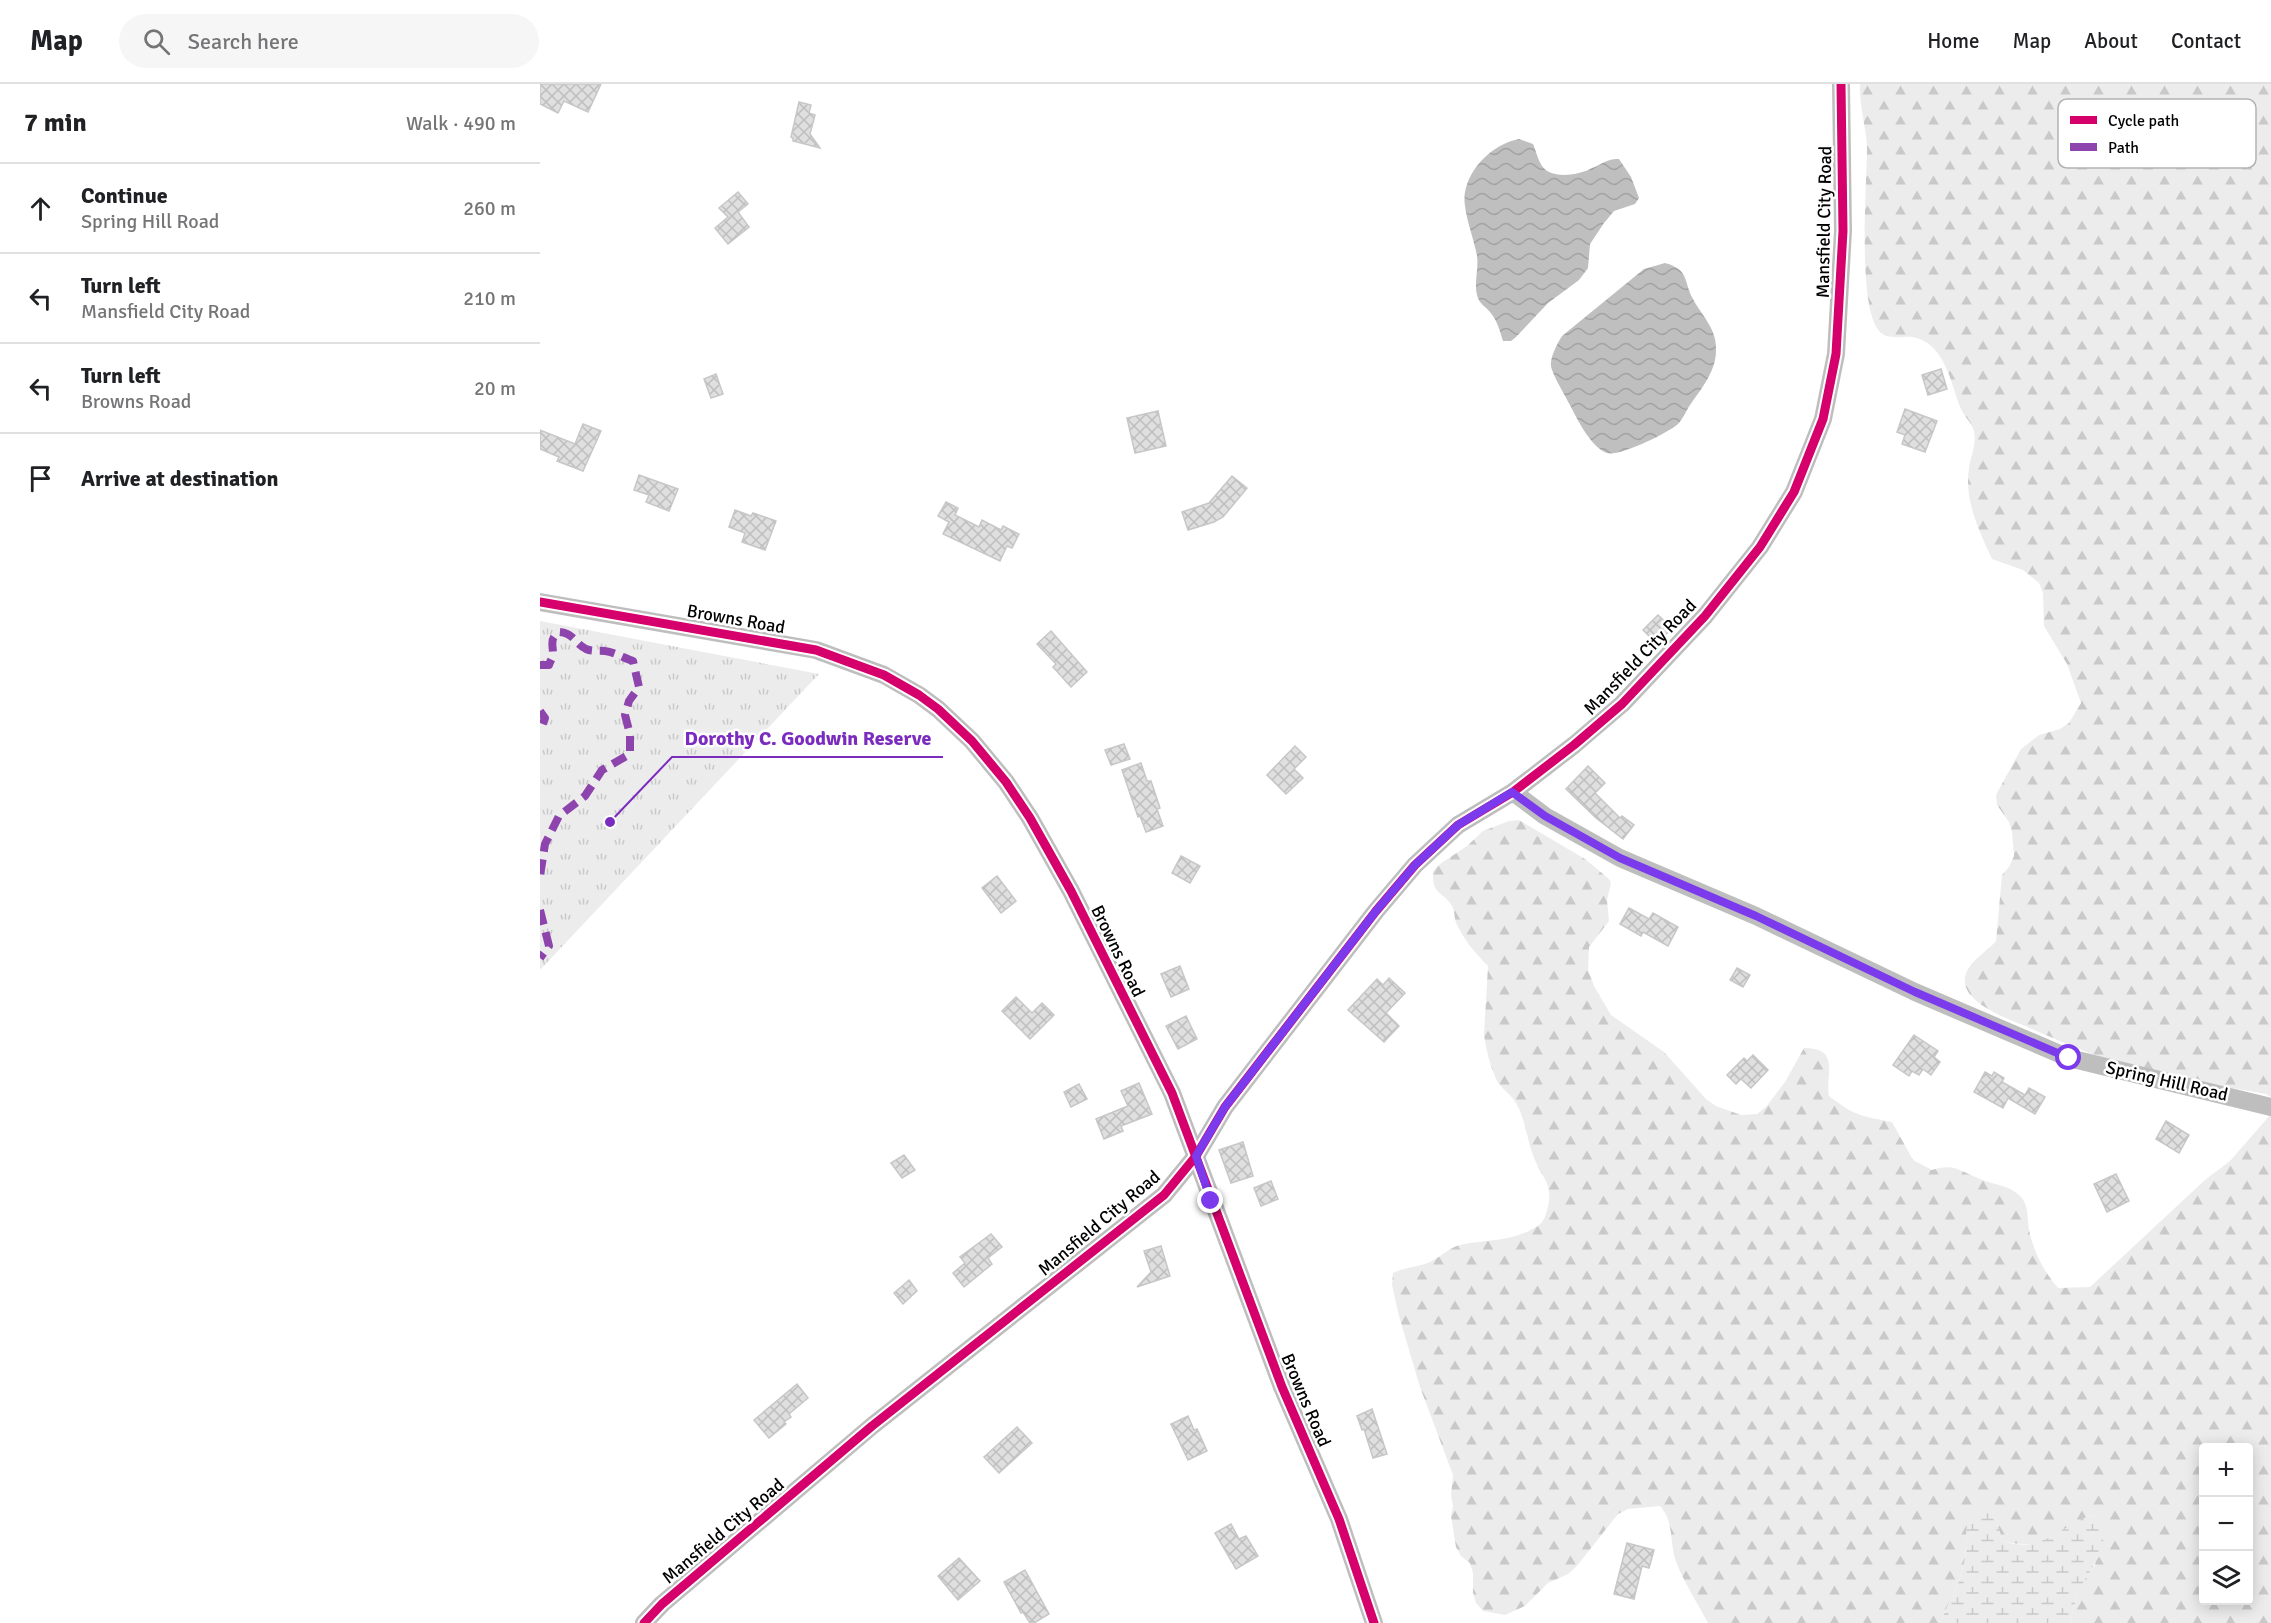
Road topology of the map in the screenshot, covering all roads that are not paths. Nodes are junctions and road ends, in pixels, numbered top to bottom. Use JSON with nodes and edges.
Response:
{"nodes":[{"id":1,"x":1841,"y":84,"type":"edge"},
{"id":2,"x":540,"y":602,"type":"edge"},
{"id":3,"x":1512,"y":792,"type":"junction"},
{"id":4,"x":2271,"y":1107,"type":"edge"},
{"id":5,"x":1196,"y":1156,"type":"junction"},
{"id":6,"x":644,"y":1623,"type":"edge"},
{"id":7,"x":1374,"y":1623,"type":"edge"}],
"edges":[{"from":1,"to":3,"type":"street","name":"Mansfield City Road"},
{"from":2,"to":5,"type":"street","name":"Browns Road"},
{"from":3,"to":4,"type":"street","name":"Spring Hill Road"},
{"from":3,"to":5,"type":"street","name":"Mansfield City Road"},
{"from":5,"to":6,"type":"street","name":"Mansfield City Road"},
{"from":5,"to":7,"type":"street","name":"Browns Road"}]}
